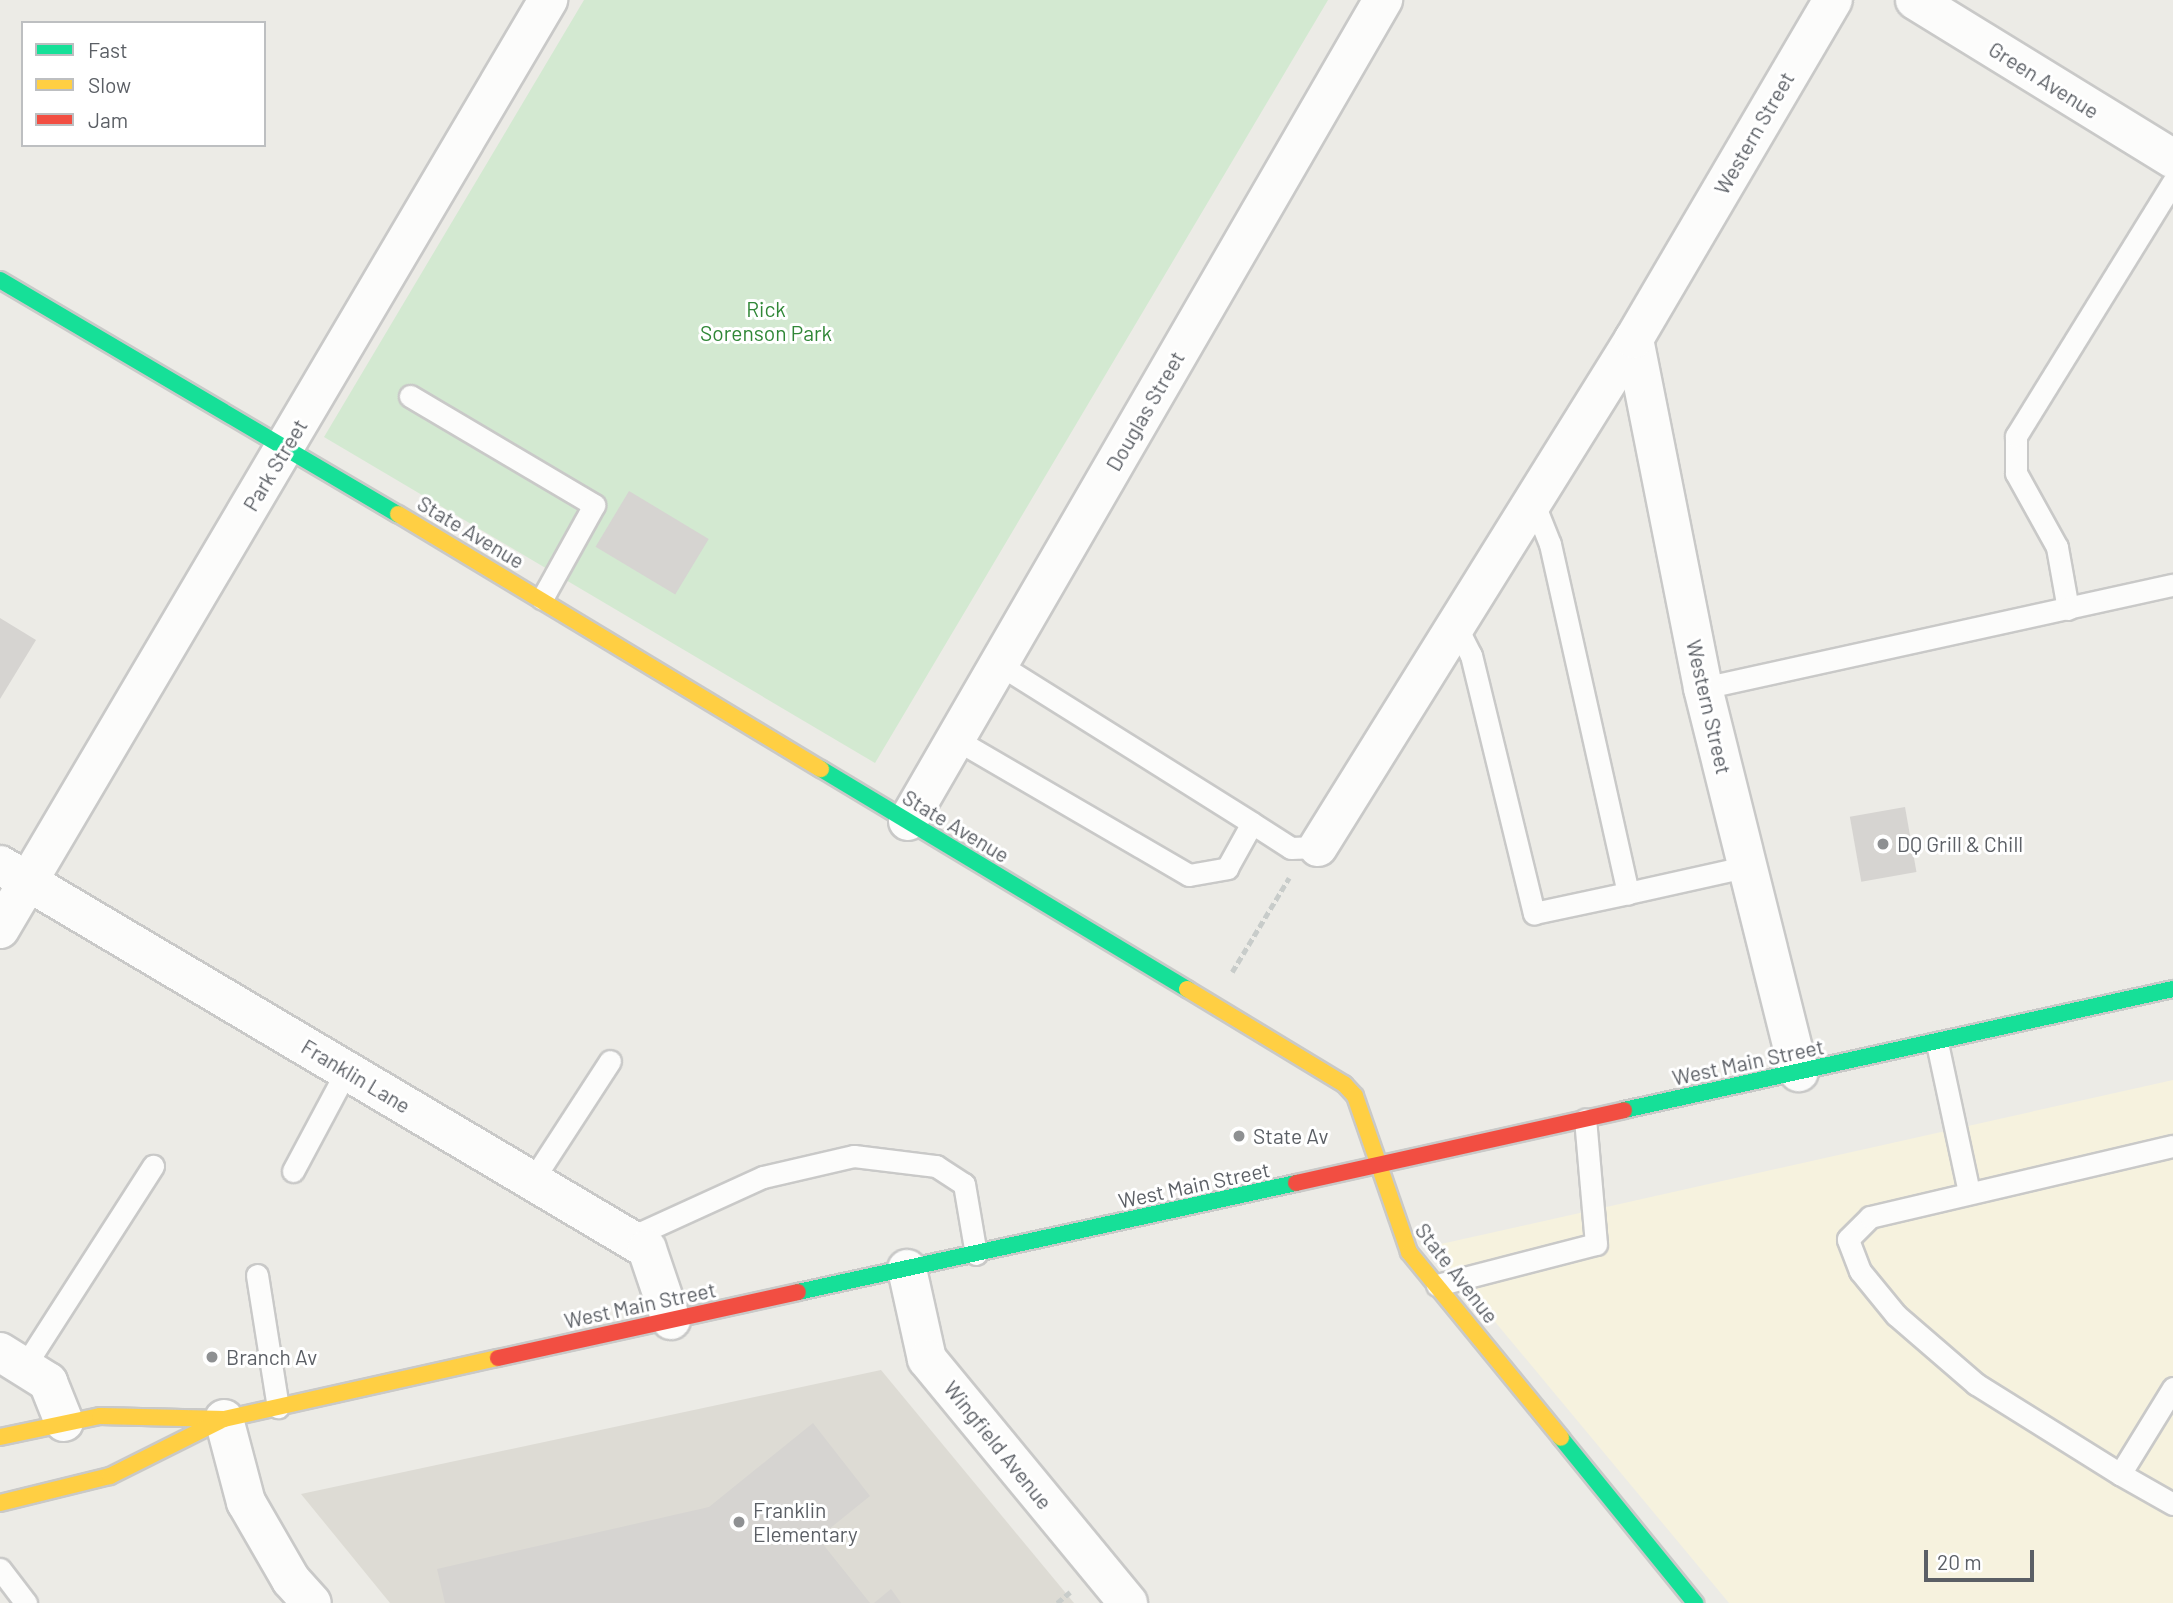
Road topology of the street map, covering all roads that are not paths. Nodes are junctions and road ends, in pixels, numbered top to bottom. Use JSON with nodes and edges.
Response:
{"nodes":[{"id":1,"x":548,"y":0,"type":"edge"},
{"id":2,"x":1383,"y":0,"type":"edge"},
{"id":3,"x":1833,"y":0,"type":"edge"},
{"id":4,"x":1915,"y":0,"type":"edge"},
{"id":5,"x":2173,"y":159,"type":"edge"},
{"id":6,"x":2173,"y":182,"type":"edge"},
{"id":7,"x":0,"y":280,"type":"edge"},
{"id":8,"x":1634,"y":339,"type":"junction"},
{"id":9,"x":411,"y":396,"type":"dead end"},
{"id":10,"x":286,"y":446,"type":"junction"},
{"id":11,"x":1532,"y":499,"type":"junction"},
{"id":12,"x":2173,"y":585,"type":"edge"},
{"id":13,"x":542,"y":599,"type":"junction"},
{"id":14,"x":2068,"y":609,"type":"junction"},
{"id":15,"x":1455,"y":624,"type":"junction"},
{"id":16,"x":999,"y":664,"type":"junction"},
{"id":17,"x":1703,"y":688,"type":"junction"},
{"id":18,"x":957,"y":740,"type":"junction"},
{"id":19,"x":908,"y":821,"type":"junction"},
{"id":20,"x":1252,"y":823,"type":"junction"},
{"id":21,"x":1318,"y":847,"type":"joint"},
{"id":22,"x":1749,"y":866,"type":"junction"},
{"id":23,"x":14,"y":874,"type":"edge"},
{"id":24,"x":1628,"y":893,"type":"junction"},
{"id":25,"x":0,"y":929,"type":"edge"},
{"id":26,"x":2173,"y":989,"type":"edge"},
{"id":27,"x":1937,"y":1043,"type":"junction"},
{"id":28,"x":610,"y":1061,"type":"dead end"},
{"id":29,"x":347,"y":1070,"type":"junction"},
{"id":30,"x":1800,"y":1072,"type":"junction"},
{"id":31,"x":1585,"y":1119,"type":"junction"},
{"id":32,"x":2173,"y":1146,"type":"edge"},
{"id":33,"x":153,"y":1166,"type":"dead end"},
{"id":34,"x":1376,"y":1166,"type":"junction"},
{"id":35,"x":293,"y":1171,"type":"dead end"},
{"id":36,"x":533,"y":1181,"type":"junction"},
{"id":37,"x":1969,"y":1192,"type":"junction"},
{"id":38,"x":629,"y":1238,"type":"junction"},
{"id":39,"x":976,"y":1254,"type":"junction"},
{"id":40,"x":907,"y":1269,"type":"junction"},
{"id":41,"x":257,"y":1275,"type":"dead end"},
{"id":42,"x":1437,"y":1285,"type":"junction"},
{"id":43,"x":671,"y":1320,"type":"junction"},
{"id":44,"x":12,"y":1359,"type":"edge"},
{"id":45,"x":2173,"y":1388,"type":"edge"},
{"id":46,"x":278,"y":1407,"type":"junction"},
{"id":47,"x":224,"y":1419,"type":"junction"},
{"id":48,"x":65,"y":1422,"type":"junction"},
{"id":49,"x":0,"y":1437,"type":"edge"},
{"id":50,"x":2120,"y":1474,"type":"junction"},
{"id":51,"x":0,"y":1503,"type":"edge"},
{"id":52,"x":2173,"y":1504,"type":"edge"},
{"id":53,"x":0,"y":1569,"type":"edge"},
{"id":54,"x":26,"y":1603,"type":"edge"},
{"id":55,"x":312,"y":1603,"type":"edge"},
{"id":56,"x":1128,"y":1603,"type":"edge"},
{"id":57,"x":1695,"y":1603,"type":"edge"}],
"edges":[{"from":1,"to":10,"type":"street","name":"Park Street"},
{"from":2,"to":16,"type":"street","name":"Douglas Street"},
{"from":3,"to":8,"type":"street","name":"Western Street"},
{"from":4,"to":5,"type":"street","name":"Green Avenue"},
{"from":6,"to":14,"type":"lane"},
{"from":7,"to":10,"type":"main road","name":"State Avenue"},
{"from":8,"to":11,"type":"street","name":"Western Street"},
{"from":8,"to":17,"type":"street","name":"Western Street"},
{"from":9,"to":13,"type":"lane"},
{"from":10,"to":13,"type":"main road","name":"State Avenue"},
{"from":10,"to":23,"type":"street","name":"Park Street"},
{"from":11,"to":15,"type":"street","name":"Western Street"},
{"from":11,"to":24,"type":"lane"},
{"from":12,"to":14,"type":"lane"},
{"from":13,"to":19,"type":"main road","name":"State Avenue"},
{"from":14,"to":17,"type":"lane"},
{"from":15,"to":21,"type":"street","name":"Western Street"},
{"from":15,"to":24,"type":"lane"},
{"from":16,"to":18,"type":"street","name":"Douglas Street"},
{"from":16,"to":20,"type":"lane"},
{"from":17,"to":22,"type":"street","name":"Western Street"},
{"from":18,"to":19,"type":"street","name":"Douglas Street"},
{"from":18,"to":20,"type":"lane"},
{"from":19,"to":34,"type":"main road","name":"State Avenue"},
{"from":20,"to":21,"type":"lane"},
{"from":22,"to":24,"type":"lane"},
{"from":22,"to":30,"type":"street","name":"Western Street"},
{"from":23,"to":25,"type":"street","name":"Park Street"},
{"from":23,"to":29,"type":"street","name":"Franklin Lane"},
{"from":26,"to":27,"type":"main road","name":"West Main Street"},
{"from":27,"to":30,"type":"main road","name":"West Main Street"},
{"from":27,"to":37,"type":"lane"},
{"from":28,"to":36,"type":"lane"},
{"from":29,"to":35,"type":"lane"},
{"from":29,"to":36,"type":"street","name":"Franklin Lane"},
{"from":30,"to":31,"type":"main road","name":"West Main Street"},
{"from":31,"to":34,"type":"main road","name":"West Main Street"},
{"from":31,"to":42,"type":"lane"},
{"from":32,"to":37,"type":"lane"},
{"from":33,"to":44,"type":"lane"},
{"from":34,"to":39,"type":"main road","name":"West Main Street"},
{"from":34,"to":42,"type":"main road","name":"State Avenue"},
{"from":36,"to":38,"type":"street","name":"Franklin Lane"},
{"from":37,"to":50,"type":"lane"},
{"from":38,"to":39,"type":"lane"},
{"from":38,"to":43,"type":"street","name":"Franklin Lane"},
{"from":39,"to":40,"type":"main road","name":"West Main Street"},
{"from":40,"to":43,"type":"main road","name":"West Main Street"},
{"from":40,"to":56,"type":"street","name":"Wingfield Avenue"},
{"from":41,"to":46,"type":"lane"},
{"from":42,"to":57,"type":"main road","name":"State Avenue"},
{"from":43,"to":46,"type":"main road","name":"West Main Street"},
{"from":44,"to":48,"type":"street"},
{"from":45,"to":50,"type":"lane"},
{"from":46,"to":47,"type":"main road","name":"West Main Street"},
{"from":47,"to":48,"type":"main road","name":"West Main Street"},
{"from":47,"to":51,"type":"main road","name":"West Main Street"},
{"from":47,"to":55,"type":"street"},
{"from":48,"to":49,"type":"main road","name":"West Main Street"},
{"from":50,"to":52,"type":"lane"},
{"from":53,"to":54,"type":"lane"}]}
